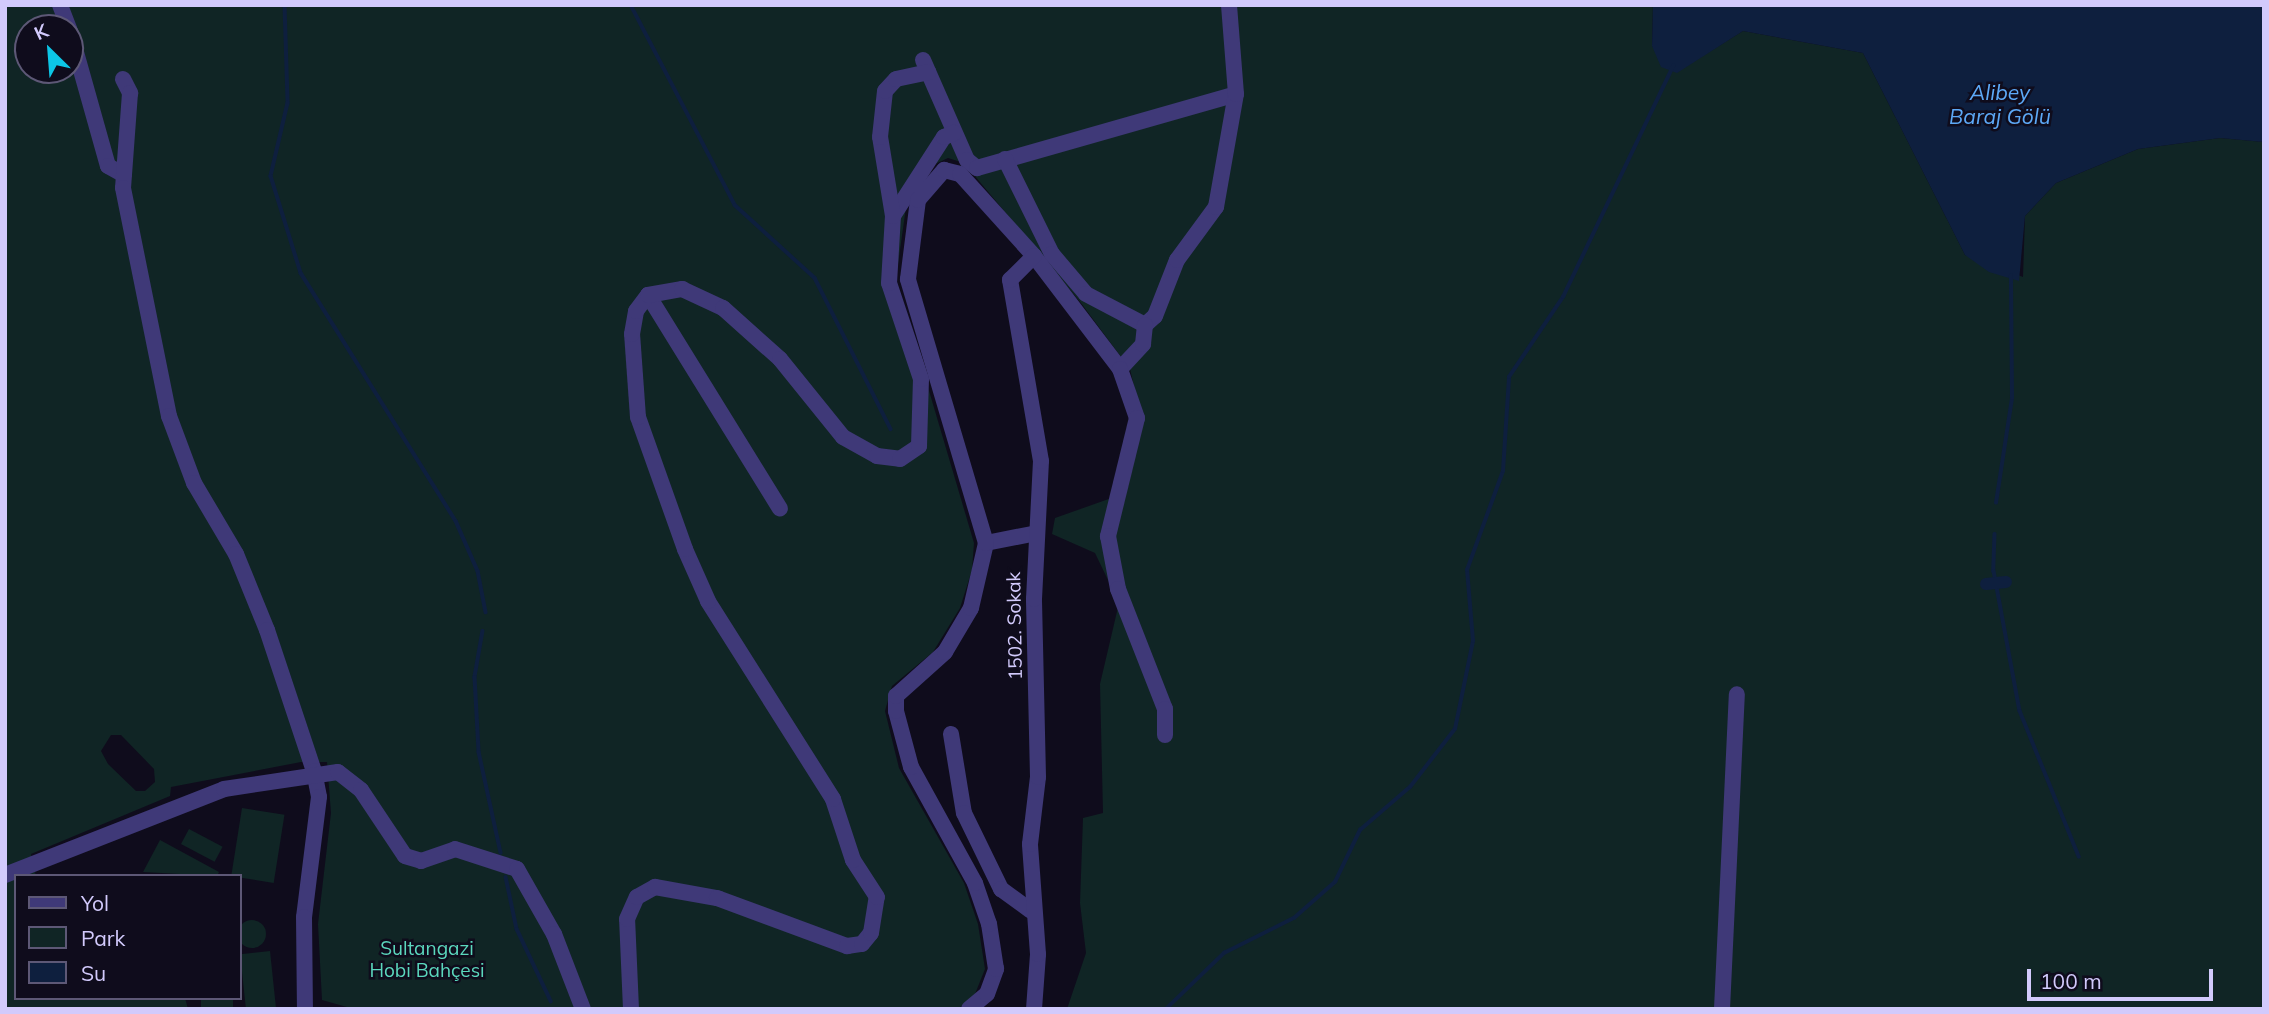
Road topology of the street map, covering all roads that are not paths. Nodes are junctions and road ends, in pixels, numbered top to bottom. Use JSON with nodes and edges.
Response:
{"nodes":[{"id":1,"x":1229,"y":5,"type":"edge"},
{"id":2,"x":123,"y":79,"type":"dead end"},
{"id":3,"x":84,"y":82,"type":"edge"},
{"id":4,"x":1236,"y":94,"type":"junction"},
{"id":5,"x":954,"y":133,"type":"junction"},
{"id":6,"x":1005,"y":159,"type":"junction"},
{"id":7,"x":124,"y":175,"type":"junction"},
{"id":8,"x":893,"y":216,"type":"junction"},
{"id":9,"x":1034,"y":256,"type":"junction"},
{"id":10,"x":648,"y":296,"type":"junction"},
{"id":11,"x":1144,"y":325,"type":"junction"},
{"id":12,"x":1120,"y":369,"type":"junction"},
{"id":13,"x":780,"y":509,"type":"dead end"},
{"id":14,"x":1037,"y":533,"type":"junction"},
{"id":15,"x":986,"y":543,"type":"junction"},
{"id":16,"x":1737,"y":694,"type":"dead end"},
{"id":17,"x":951,"y":734,"type":"dead end"},
{"id":18,"x":1165,"y":735,"type":"dead end"},
{"id":19,"x":314,"y":771,"type":"junction"},
{"id":20,"x":5,"y":875,"type":"edge"},
{"id":21,"x":975,"y":883,"type":"junction"},
{"id":22,"x":1001,"y":889,"type":"junction"},
{"id":23,"x":1030,"y":910,"type":"junction"},
{"id":24,"x":306,"y":1009,"type":"edge"},
{"id":25,"x":583,"y":1009,"type":"edge"},
{"id":26,"x":631,"y":1009,"type":"edge"},
{"id":27,"x":969,"y":1009,"type":"edge"},
{"id":28,"x":1034,"y":1009,"type":"edge"},
{"id":29,"x":1722,"y":1009,"type":"edge"}],
"edges":[{"from":1,"to":4,"type":"street"},
{"from":2,"to":7,"type":"street"},
{"from":3,"to":7,"type":"street"},
{"from":4,"to":6,"type":"street"},
{"from":4,"to":11,"type":"street"},
{"from":5,"to":6,"type":"street"},
{"from":5,"to":8,"type":"street"},
{"from":5,"to":8,"type":"street"},
{"from":6,"to":11,"type":"street"},
{"from":7,"to":19,"type":"street"},
{"from":8,"to":10,"type":"street"},
{"from":9,"to":12,"type":"street"},
{"from":9,"to":14,"type":"street","name":"1502. Sokak"},
{"from":9,"to":15,"type":"street"},
{"from":10,"to":13,"type":"street"},
{"from":10,"to":26,"type":"street"},
{"from":11,"to":12,"type":"street"},
{"from":12,"to":18,"type":"street"},
{"from":14,"to":15,"type":"street"},
{"from":14,"to":23,"type":"street","name":"1502. Sokak"},
{"from":15,"to":21,"type":"street"},
{"from":16,"to":29,"type":"street"},
{"from":17,"to":22,"type":"street"},
{"from":19,"to":20,"type":"street"},
{"from":19,"to":24,"type":"street"},
{"from":19,"to":25,"type":"street"},
{"from":21,"to":22,"type":"street"},
{"from":21,"to":27,"type":"street"},
{"from":22,"to":23,"type":"street"},
{"from":23,"to":28,"type":"street","name":"1502. Sokak"}]}
